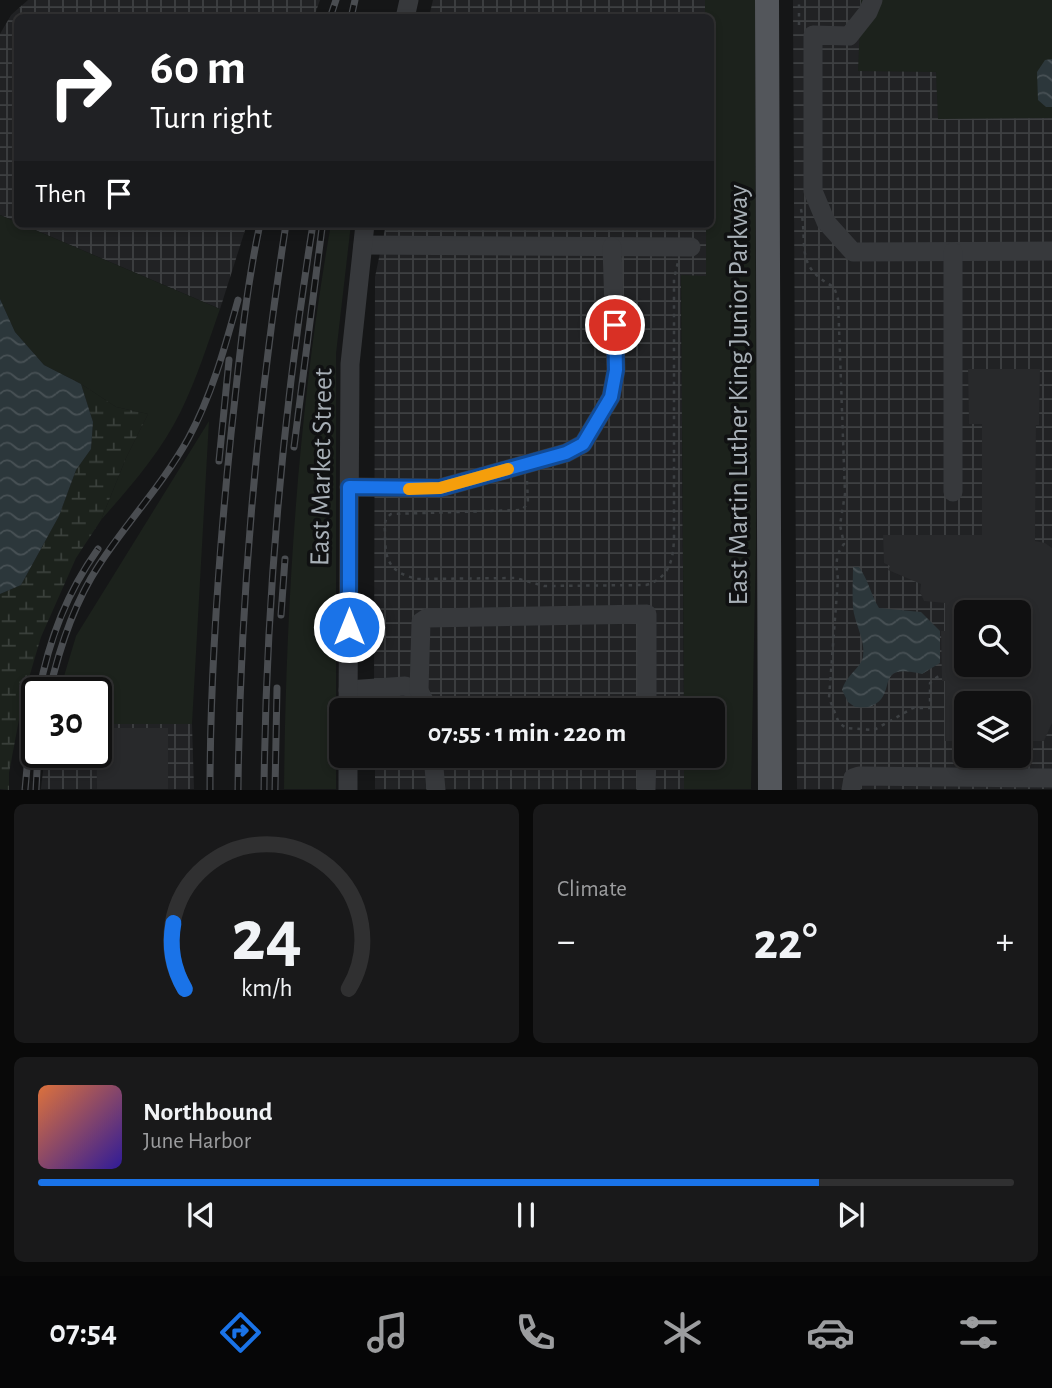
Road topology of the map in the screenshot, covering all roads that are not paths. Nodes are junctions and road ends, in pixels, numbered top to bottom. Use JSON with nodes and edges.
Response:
{"nodes":[{"id":1,"x":768,"y":0,"type":"edge"},
{"id":2,"x":873,"y":0,"type":"edge"},
{"id":3,"x":365,"y":228,"type":"edge"},
{"id":4,"x":363,"y":246,"type":"junction"},
{"id":5,"x":612,"y":247,"type":"junction"},
{"id":6,"x":686,"y":247,"type":"road end"},
{"id":7,"x":953,"y":251,"type":"junction"},
{"id":8,"x":1052,"y":251,"type":"edge"},
{"id":9,"x":349,"y":487,"type":"junction"},
{"id":10,"x":953,"y":492,"type":"dead end"},
{"id":11,"x":348,"y":690,"type":"junction"},
{"id":12,"x":419,"y":691,"type":"junction"},
{"id":13,"x":348,"y":698,"type":"edge"},
{"id":14,"x":423,"y":698,"type":"edge"},
{"id":15,"x":647,"y":698,"type":"edge"},
{"id":16,"x":348,"y":768,"type":"edge"},
{"id":17,"x":434,"y":768,"type":"edge"},
{"id":18,"x":646,"y":768,"type":"edge"},
{"id":19,"x":1052,"y":778,"type":"edge"},
{"id":20,"x":982,"y":783,"type":"edge"},
{"id":21,"x":348,"y":789,"type":"edge"},
{"id":22,"x":436,"y":789,"type":"edge"},
{"id":23,"x":646,"y":789,"type":"edge"},
{"id":24,"x":770,"y":789,"type":"edge"},
{"id":25,"x":851,"y":789,"type":"edge"}],
"edges":[{"from":1,"to":24,"type":"main road","name":"East Martin Luther King Junior Parkway"},
{"from":2,"to":7,"type":"street"},
{"from":3,"to":4,"type":"street","name":"East Market Street"},
{"from":4,"to":5,"type":"street"},
{"from":4,"to":9,"type":"street","name":"East Market Street"},
{"from":5,"to":6,"type":"street"},
{"from":5,"to":9,"type":"street"},
{"from":7,"to":8,"type":"street"},
{"from":7,"to":10,"type":"street"},
{"from":9,"to":11,"type":"street","name":"East Market Street"},
{"from":11,"to":12,"type":"street"},
{"from":11,"to":13,"type":"street","name":"East Market Street"},
{"from":12,"to":14,"type":"street"},
{"from":12,"to":15,"type":"street"},
{"from":16,"to":21,"type":"street"},
{"from":17,"to":22,"type":"street"},
{"from":18,"to":23,"type":"street"},
{"from":19,"to":20,"type":"street"},
{"from":20,"to":25,"type":"street"}]}
